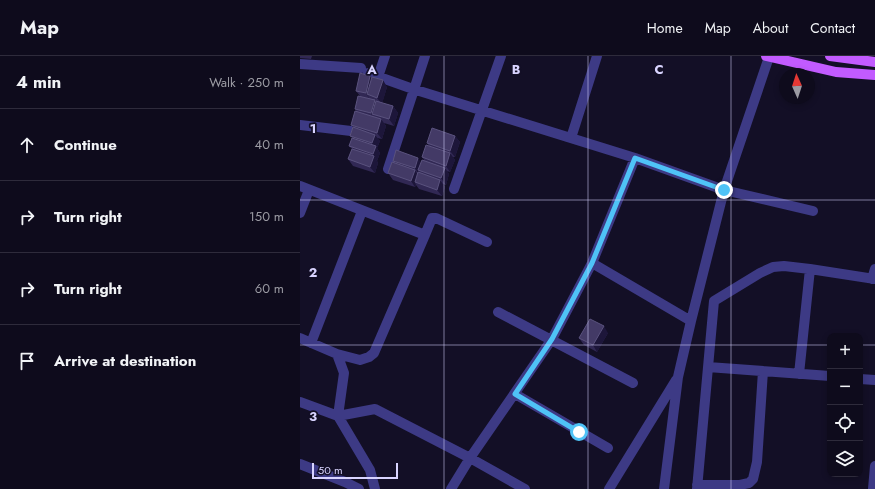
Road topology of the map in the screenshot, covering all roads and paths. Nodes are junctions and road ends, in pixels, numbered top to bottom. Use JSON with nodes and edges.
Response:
{"nodes":[{"id":1,"x":384,"y":56,"type":"edge"},
{"id":2,"x":425,"y":56,"type":"edge"},
{"id":3,"x":501,"y":56,"type":"edge"},
{"id":4,"x":597,"y":56,"type":"edge"},
{"id":5,"x":830,"y":56,"type":"edge"},
{"id":6,"x":767,"y":57,"type":"edge"},
{"id":7,"x":875,"y":62,"type":"edge"},
{"id":8,"x":300,"y":64,"type":"edge"},
{"id":9,"x":875,"y":75,"type":"edge"},
{"id":10,"x":378,"y":77,"type":"junction"},
{"id":11,"x":413,"y":89,"type":"junction"},
{"id":12,"x":482,"y":110,"type":"junction"},
{"id":13,"x":300,"y":125,"type":"edge"},
{"id":14,"x":351,"y":131,"type":"edge"},
{"id":15,"x":572,"y":138,"type":"junction"},
{"id":16,"x":635,"y":158,"type":"junction"},
{"id":17,"x":388,"y":169,"type":"edge"},
{"id":18,"x":305,"y":188,"type":"edge"},
{"id":19,"x":454,"y":189,"type":"dead end"},
{"id":20,"x":724,"y":190,"type":"junction"},
{"id":21,"x":362,"y":211,"type":"junction"},
{"id":22,"x":813,"y":211,"type":"dead end"},
{"id":23,"x":300,"y":213,"type":"edge"},
{"id":24,"x":425,"y":235,"type":"junction"},
{"id":25,"x":487,"y":242,"type":"dead end"},
{"id":26,"x":592,"y":263,"type":"junction"},
{"id":27,"x":810,"y":269,"type":"junction"},
{"id":28,"x":875,"y":269,"type":"edge"},
{"id":29,"x":874,"y":279,"type":"edge"},
{"id":30,"x":498,"y":312,"type":"dead end"},
{"id":31,"x":691,"y":321,"type":"junction"},
{"id":32,"x":300,"y":338,"type":"edge"},
{"id":33,"x":552,"y":339,"type":"junction"},
{"id":34,"x":311,"y":343,"type":"junction"},
{"id":35,"x":337,"y":354,"type":"junction"},
{"id":36,"x":708,"y":367,"type":"junction"},
{"id":37,"x":763,"y":371,"type":"junction"},
{"id":38,"x":799,"y":374,"type":"junction"},
{"id":39,"x":827,"y":376,"type":"edge"},
{"id":40,"x":678,"y":377,"type":"junction"},
{"id":41,"x":863,"y":379,"type":"edge"},
{"id":42,"x":875,"y":380,"type":"edge"},
{"id":43,"x":633,"y":383,"type":"dead end"},
{"id":44,"x":515,"y":394,"type":"junction"},
{"id":45,"x":300,"y":402,"type":"edge"},
{"id":46,"x":338,"y":416,"type":"junction"},
{"id":47,"x":608,"y":448,"type":"dead end"},
{"id":48,"x":470,"y":458,"type":"junction"},
{"id":49,"x":300,"y":464,"type":"edge"},
{"id":50,"x":875,"y":466,"type":"edge"},
{"id":51,"x":697,"y":487,"type":"edge"},
{"id":52,"x":359,"y":489,"type":"edge"},
{"id":53,"x":376,"y":489,"type":"edge"},
{"id":54,"x":451,"y":489,"type":"edge"},
{"id":55,"x":525,"y":489,"type":"edge"},
{"id":56,"x":609,"y":489,"type":"edge"},
{"id":57,"x":664,"y":489,"type":"edge"},
{"id":58,"x":873,"y":489,"type":"edge"}],
"edges":[{"from":1,"to":10,"type":"street"},
{"from":2,"to":11,"type":"street"},
{"from":3,"to":12,"type":"street"},
{"from":4,"to":15,"type":"street"},
{"from":5,"to":7,"type":"main road"},
{"from":6,"to":9,"type":"main road"},
{"from":6,"to":20,"type":"street"},
{"from":8,"to":10,"type":"street"},
{"from":10,"to":11,"type":"street"},
{"from":11,"to":12,"type":"street"},
{"from":11,"to":17,"type":"street"},
{"from":12,"to":15,"type":"street"},
{"from":12,"to":19,"type":"street"},
{"from":13,"to":14,"type":"street"},
{"from":15,"to":16,"type":"street"},
{"from":16,"to":20,"type":"street"},
{"from":16,"to":26,"type":"street"},
{"from":18,"to":21,"type":"street"},
{"from":18,"to":23,"type":"street"},
{"from":20,"to":22,"type":"street"},
{"from":20,"to":31,"type":"street"},
{"from":21,"to":24,"type":"street"},
{"from":21,"to":34,"type":"street"},
{"from":24,"to":25,"type":"street"},
{"from":24,"to":35,"type":"street"},
{"from":26,"to":31,"type":"street"},
{"from":26,"to":33,"type":"street"},
{"from":27,"to":29,"type":"street"},
{"from":27,"to":36,"type":"street"},
{"from":27,"to":38,"type":"street"},
{"from":28,"to":29,"type":"street"},
{"from":30,"to":33,"type":"street"},
{"from":31,"to":40,"type":"street"},
{"from":32,"to":34,"type":"street"},
{"from":33,"to":43,"type":"street"},
{"from":33,"to":44,"type":"street"},
{"from":34,"to":35,"type":"street"},
{"from":35,"to":46,"type":"street"},
{"from":36,"to":37,"type":"street"},
{"from":36,"to":51,"type":"street"},
{"from":37,"to":38,"type":"street"},
{"from":37,"to":51,"type":"street"},
{"from":38,"to":39,"type":"street"},
{"from":40,"to":56,"type":"street"},
{"from":40,"to":57,"type":"street"},
{"from":41,"to":42,"type":"street"},
{"from":44,"to":47,"type":"street"},
{"from":44,"to":48,"type":"street"},
{"from":45,"to":46,"type":"street"},
{"from":46,"to":48,"type":"street"},
{"from":46,"to":53,"type":"street"},
{"from":48,"to":54,"type":"street"},
{"from":48,"to":55,"type":"street"},
{"from":49,"to":52,"type":"street"},
{"from":50,"to":58,"type":"street"}]}
